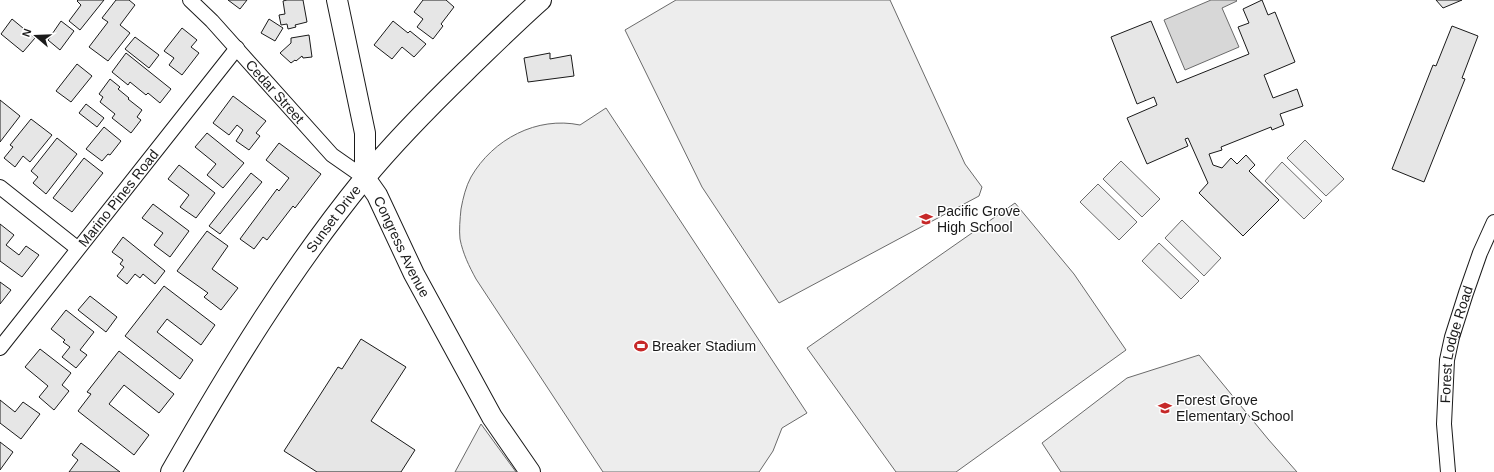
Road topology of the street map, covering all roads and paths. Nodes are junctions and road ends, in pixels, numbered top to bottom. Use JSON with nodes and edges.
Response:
{"nodes":[{"id":1,"x":190,"y":0,"type":"edge"},
{"id":2,"x":337,"y":0,"type":"edge"},
{"id":3,"x":541,"y":0,"type":"edge"},
{"id":4,"x":237,"y":48,"type":"junction"},
{"id":5,"x":365,"y":178,"type":"junction"},
{"id":6,"x":0,"y":187,"type":"edge"},
{"id":7,"x":1494,"y":222,"type":"edge"},
{"id":8,"x":77,"y":248,"type":"junction"},
{"id":9,"x":0,"y":348,"type":"edge"},
{"id":10,"x":171,"y":472,"type":"edge"},
{"id":11,"x":530,"y":472,"type":"edge"},
{"id":12,"x":1448,"y":472,"type":"edge"}],
"edges":[{"from":1,"to":4,"type":"street","name":"Cedar Street"},
{"from":2,"to":5,"type":"main road"},
{"from":3,"to":5,"type":"main road","name":"Sunset Drive"},
{"from":4,"to":5,"type":"street","name":"Cedar Street"},
{"from":4,"to":8,"type":"street","name":"Marino Pines Road"},
{"from":5,"to":10,"type":"main road","name":"Sunset Drive"},
{"from":5,"to":11,"type":"main road","name":"Congress Avenue"},
{"from":6,"to":8,"type":"street"},
{"from":7,"to":12,"type":"street","name":"Forest Lodge Road"},
{"from":8,"to":9,"type":"street","name":"Marino Pines Road"}]}
